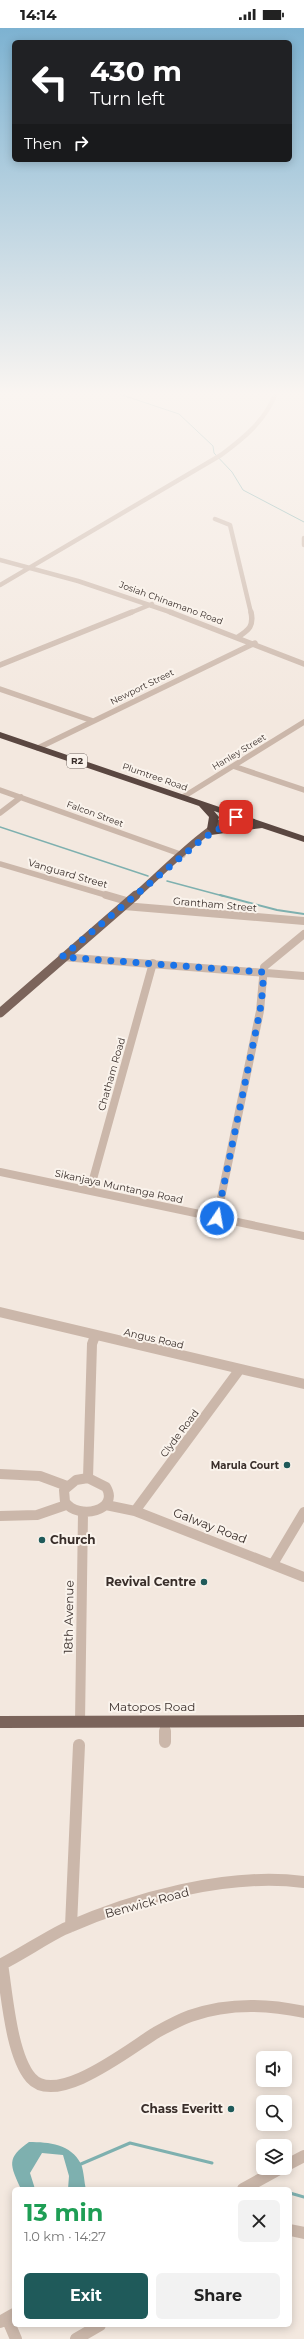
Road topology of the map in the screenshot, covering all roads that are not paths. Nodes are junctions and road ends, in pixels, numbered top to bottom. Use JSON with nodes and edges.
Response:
{"nodes":[{"id":1,"x":142,"y":501,"type":"edge"},
{"id":2,"x":215,"y":519,"type":"dead end"},
{"id":3,"x":304,"y":538,"type":"edge"},
{"id":4,"x":304,"y":545,"type":"edge"},
{"id":5,"x":0,"y":560,"type":"edge"},
{"id":6,"x":29,"y":567,"type":"junction"},
{"id":7,"x":0,"y":585,"type":"edge"},
{"id":8,"x":152,"y":604,"type":"junction"},
{"id":9,"x":238,"y":637,"type":"junction"},
{"id":10,"x":255,"y":644,"type":"junction"},
{"id":11,"x":304,"y":664,"type":"edge"},
{"id":12,"x":0,"y":665,"type":"edge"},
{"id":13,"x":0,"y":689,"type":"edge"},
{"id":14,"x":92,"y":721,"type":"junction"},
{"id":15,"x":304,"y":722,"type":"edge"},
{"id":16,"x":0,"y":730,"type":"edge"},
{"id":17,"x":0,"y":734,"type":"edge"},
{"id":18,"x":40,"y":747,"type":"junction"},
{"id":19,"x":233,"y":766,"type":"junction"},
{"id":20,"x":0,"y":790,"type":"edge"},
{"id":21,"x":304,"y":790,"type":"edge"},
{"id":22,"x":186,"y":795,"type":"junction"},
{"id":23,"x":21,"y":797,"type":"junction"},
{"id":24,"x":199,"y":802,"type":"junction"},
{"id":25,"x":228,"y":806,"type":"junction"},
{"id":26,"x":0,"y":813,"type":"edge"},
{"id":27,"x":236,"y":815,"type":"junction"},
{"id":28,"x":254,"y":816,"type":"junction"},
{"id":29,"x":275,"y":829,"type":"junction"},
{"id":30,"x":211,"y":833,"type":"junction"},
{"id":31,"x":304,"y":833,"type":"edge"},
{"id":32,"x":304,"y":839,"type":"edge"},
{"id":33,"x":183,"y":855,"type":"junction"},
{"id":34,"x":0,"y":864,"type":"edge"},
{"id":35,"x":127,"y":904,"type":"junction"},
{"id":36,"x":304,"y":921,"type":"edge"},
{"id":37,"x":304,"y":934,"type":"edge"},
{"id":38,"x":62,"y":957,"type":"junction"},
{"id":39,"x":153,"y":963,"type":"junction"},
{"id":40,"x":263,"y":972,"type":"junction"},
{"id":41,"x":304,"y":976,"type":"edge"},
{"id":42,"x":0,"y":1012,"type":"edge"},
{"id":43,"x":0,"y":1172,"type":"edge"},
{"id":44,"x":90,"y":1190,"type":"junction"},
{"id":45,"x":217,"y":1218,"type":"junction"},
{"id":46,"x":304,"y":1236,"type":"edge"},
{"id":47,"x":0,"y":1312,"type":"edge"},
{"id":48,"x":95,"y":1336,"type":"junction"},
{"id":49,"x":240,"y":1369,"type":"junction"},
{"id":50,"x":304,"y":1384,"type":"edge"},
{"id":51,"x":0,"y":1474,"type":"edge"},
{"id":52,"x":88,"y":1478,"type":"junction"},
{"id":53,"x":67,"y":1486,"type":"junction"},
{"id":54,"x":106,"y":1504,"type":"junction"},
{"id":55,"x":66,"y":1505,"type":"junction"},
{"id":56,"x":135,"y":1511,"type":"junction"},
{"id":57,"x":83,"y":1513,"type":"junction"},
{"id":58,"x":304,"y":1513,"type":"edge"},
{"id":59,"x":0,"y":1516,"type":"edge"},
{"id":60,"x":273,"y":1564,"type":"junction"},
{"id":61,"x":304,"y":1577,"type":"edge"},
{"id":62,"x":165,"y":1721,"type":"junction"},
{"id":63,"x":304,"y":1721,"type":"edge"},
{"id":64,"x":0,"y":1722,"type":"edge"},
{"id":65,"x":80,"y":1722,"type":"junction"},
{"id":66,"x":165,"y":1742,"type":"dead end"},
{"id":67,"x":79,"y":1745,"type":"dead end"},
{"id":68,"x":304,"y":1882,"type":"edge"},
{"id":69,"x":71,"y":1926,"type":"junction"},
{"id":70,"x":1,"y":1965,"type":"edge"},
{"id":71,"x":304,"y":2012,"type":"edge"},
{"id":72,"x":304,"y":2156,"type":"edge"},
{"id":73,"x":292,"y":2162,"type":"edge"},
{"id":74,"x":268,"y":2175,"type":"edge"},
{"id":75,"x":247,"y":2187,"type":"edge"},
{"id":76,"x":292,"y":2230,"type":"edge"},
{"id":77,"x":304,"y":2233,"type":"edge"},
{"id":78,"x":7,"y":2318,"type":"edge"},
{"id":79,"x":97,"y":2327,"type":"edge"},
{"id":80,"x":16,"y":2339,"type":"edge"},
{"id":81,"x":76,"y":2339,"type":"edge"}],
"edges":[{"from":1,"to":6,"type":"street"},
{"from":2,"to":9,"type":"street"},
{"from":3,"to":4,"type":"street"},
{"from":5,"to":6,"type":"street","name":"Josiah Chinamano Road"},
{"from":6,"to":7,"type":"street"},
{"from":6,"to":8,"type":"street","name":"Josiah Chinamano Road"},
{"from":8,"to":9,"type":"street","name":"Josiah Chinamano Road"},
{"from":8,"to":12,"type":"street"},
{"from":9,"to":10,"type":"street","name":"Josiah Chinamano Road"},
{"from":10,"to":11,"type":"street","name":"Josiah Chinamano Road"},
{"from":10,"to":14,"type":"street","name":"Newport Street"},
{"from":13,"to":14,"type":"street"},
{"from":14,"to":18,"type":"street","name":"Newport Street"},
{"from":15,"to":19,"type":"street","name":"Hanley Street"},
{"from":16,"to":18,"type":"highway","name":"Plumtree Road","number":"R2"},
{"from":17,"to":18,"type":"highway","name":"Plumtree Road","number":"R2"},
{"from":18,"to":22,"type":"highway","name":"Plumtree Road","number":"R2"},
{"from":19,"to":21,"type":"street"},
{"from":19,"to":22,"type":"street","name":"Hanley Street"},
{"from":20,"to":23,"type":"street","name":"Falcon Street"},
{"from":22,"to":24,"type":"highway","name":"Plumtree Road","number":"R2"},
{"from":22,"to":25,"type":"highway","name":"Plumtree Road","number":"R2"},
{"from":23,"to":26,"type":"street"},
{"from":23,"to":33,"type":"street","name":"Falcon Street"},
{"from":24,"to":27,"type":"highway","name":"Plumtree Road","number":"R2"},
{"from":24,"to":30,"type":"highway"},
{"from":25,"to":27,"type":"highway"},
{"from":25,"to":28,"type":"highway","name":"Plumtree Road","number":"R2"},
{"from":27,"to":28,"type":"highway"},
{"from":27,"to":29,"type":"highway","name":"Plumtree Road","number":"R2"},
{"from":27,"to":30,"type":"main road"},
{"from":28,"to":31,"type":"highway","name":"Plumtree Road","number":"R2"},
{"from":29,"to":30,"type":"highway"},
{"from":29,"to":32,"type":"highway","name":"Plumtree Road","number":"R2"},
{"from":30,"to":33,"type":"main road"},
{"from":33,"to":35,"type":"main road"},
{"from":34,"to":35,"type":"street","name":"Vanguard Street"},
{"from":35,"to":36,"type":"street","name":"Grantham Street"},
{"from":35,"to":38,"type":"main road"},
{"from":37,"to":40,"type":"street"},
{"from":38,"to":39,"type":"street"},
{"from":38,"to":42,"type":"main road"},
{"from":39,"to":40,"type":"street"},
{"from":39,"to":44,"type":"street","name":"Chatham Road"},
{"from":40,"to":41,"type":"street"},
{"from":40,"to":45,"type":"street"},
{"from":43,"to":44,"type":"street","name":"Sikanjaya Muntanga Road"},
{"from":44,"to":45,"type":"street","name":"Sikanjaya Muntanga Road"},
{"from":45,"to":46,"type":"street","name":"Sikanjaya Muntanga Road"},
{"from":47,"to":48,"type":"street","name":"Angus Road"},
{"from":48,"to":49,"type":"street","name":"Angus Road"},
{"from":48,"to":52,"type":"street"},
{"from":49,"to":50,"type":"street","name":"Angus Road"},
{"from":49,"to":56,"type":"street","name":"Clyde Road"},
{"from":51,"to":53,"type":"street"},
{"from":52,"to":53,"type":"street"},
{"from":52,"to":54,"type":"street"},
{"from":53,"to":55,"type":"street"},
{"from":54,"to":56,"type":"street","name":"Galway Road"},
{"from":54,"to":57,"type":"street"},
{"from":55,"to":57,"type":"street"},
{"from":55,"to":59,"type":"street"},
{"from":56,"to":60,"type":"street","name":"Galway Road"},
{"from":57,"to":65,"type":"street","name":"18th Avenue"},
{"from":58,"to":60,"type":"street"},
{"from":60,"to":61,"type":"street","name":"Galway Road"},
{"from":62,"to":63,"type":"main road","name":"Matopos Road"},
{"from":62,"to":65,"type":"main road","name":"Matopos Road"},
{"from":62,"to":66,"type":"street"},
{"from":64,"to":65,"type":"main road","name":"Matopos Road"},
{"from":67,"to":69,"type":"street"},
{"from":68,"to":69,"type":"street","name":"Benwick Road"},
{"from":69,"to":70,"type":"street","name":"Benwick Road"},
{"from":70,"to":71,"type":"street"},
{"from":72,"to":73,"type":"street"},
{"from":74,"to":75,"type":"street"},
{"from":76,"to":77,"type":"street"},
{"from":78,"to":80,"type":"street"},
{"from":79,"to":81,"type":"street"}]}
